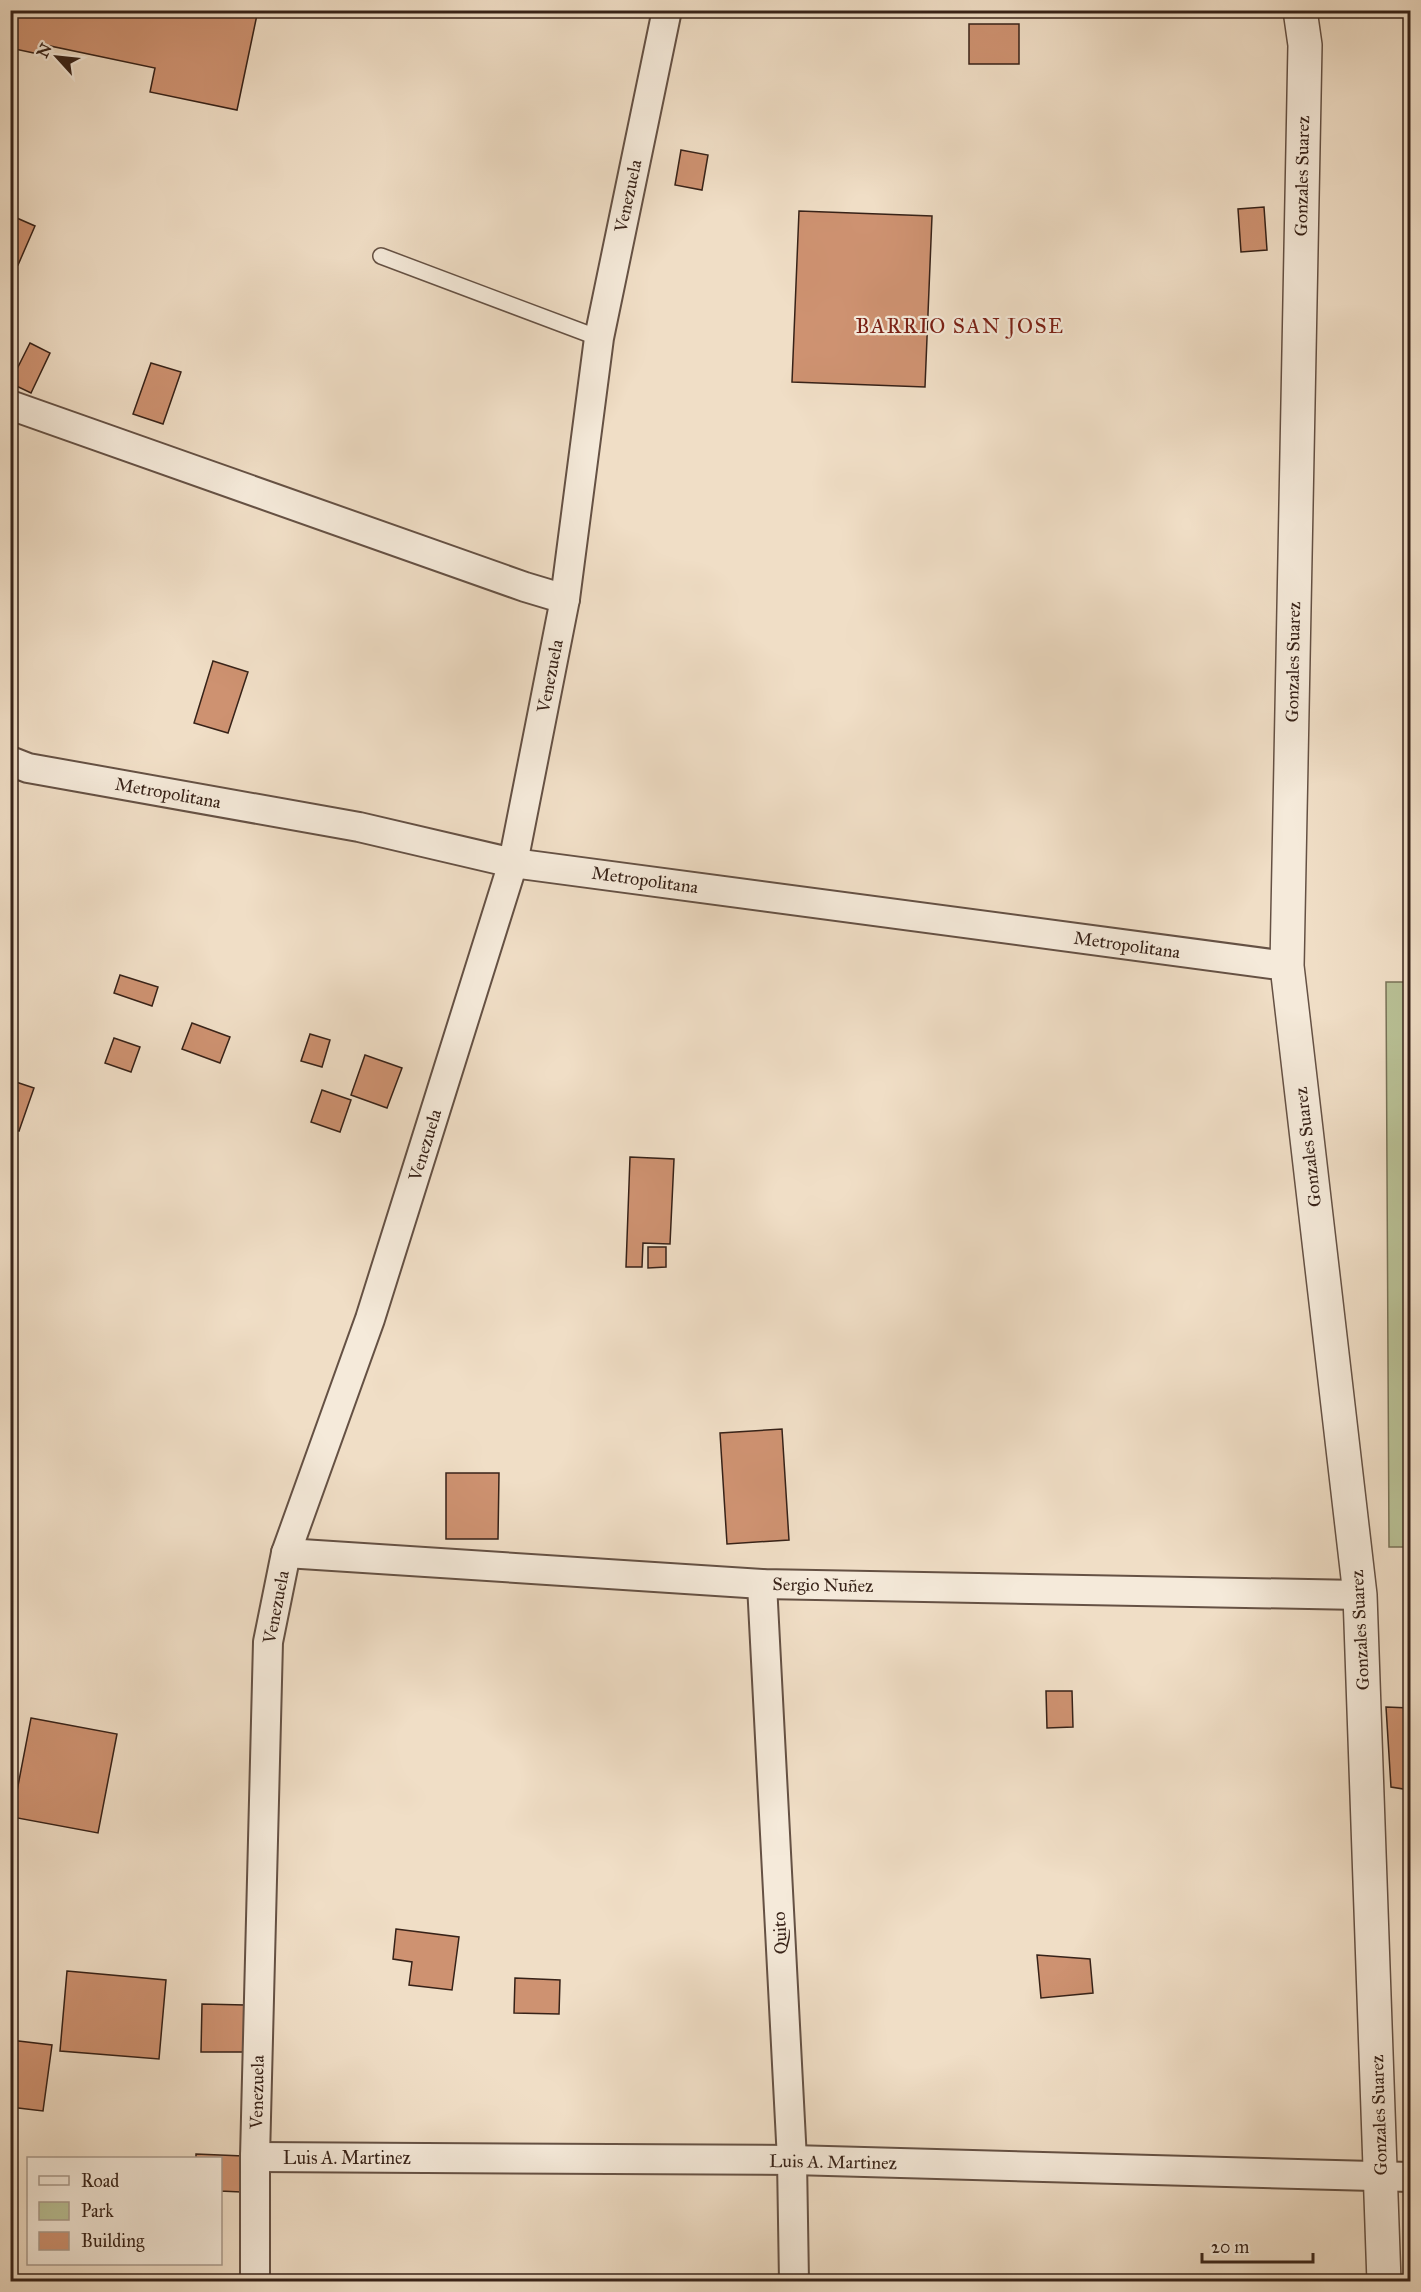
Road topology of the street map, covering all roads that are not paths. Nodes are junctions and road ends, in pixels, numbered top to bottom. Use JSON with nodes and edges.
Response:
{"nodes":[{"id":1,"x":666,"y":10,"type":"edge"},
{"id":2,"x":1300,"y":10,"type":"edge"},
{"id":3,"x":381,"y":256,"type":"dead end"},
{"id":4,"x":599,"y":338,"type":"junction"},
{"id":5,"x":10,"y":405,"type":"edge"},
{"id":6,"x":565,"y":599,"type":"junction"},
{"id":7,"x":16,"y":761,"type":"edge"},
{"id":8,"x":513,"y":863,"type":"junction"},
{"id":9,"x":1287,"y":966,"type":"junction"},
{"id":10,"x":286,"y":1553,"type":"junction"},
{"id":11,"x":762,"y":1584,"type":"junction"},
{"id":12,"x":1360,"y":1594,"type":"junction"},
{"id":13,"x":255,"y":2157,"type":"junction"},
{"id":14,"x":792,"y":2160,"type":"junction"},
{"id":15,"x":1396,"y":2177,"type":"edge"},
{"id":16,"x":255,"y":2282,"type":"edge"},
{"id":17,"x":794,"y":2282,"type":"edge"},
{"id":18,"x":1384,"y":2282,"type":"edge"}],
"edges":[{"from":1,"to":4,"type":"street","name":"Venezuela"},
{"from":2,"to":9,"type":"street","name":"Gonzales Suarez"},
{"from":3,"to":4,"type":"lane"},
{"from":4,"to":6,"type":"street","name":"Venezuela"},
{"from":5,"to":6,"type":"street"},
{"from":6,"to":8,"type":"street","name":"Venezuela"},
{"from":7,"to":8,"type":"street","name":"Metropolitana"},
{"from":8,"to":9,"type":"street","name":"Metropolitana"},
{"from":8,"to":10,"type":"street","name":"Venezuela"},
{"from":9,"to":12,"type":"street","name":"Gonzales Suarez"},
{"from":10,"to":11,"type":"street","name":"Sergio Nuñez"},
{"from":10,"to":13,"type":"street","name":"Venezuela"},
{"from":11,"to":12,"type":"street","name":"Sergio Nuñez"},
{"from":11,"to":14,"type":"street","name":"Quito"},
{"from":12,"to":15,"type":"street","name":"Gonzales Suarez"},
{"from":13,"to":14,"type":"street","name":"Luis A. Martinez"},
{"from":13,"to":16,"type":"street","name":"Venezuela"},
{"from":14,"to":15,"type":"street","name":"Luis A. Martinez"},
{"from":14,"to":17,"type":"street","name":"Quito"},
{"from":15,"to":18,"type":"street","name":"Gonzales Suarez"}]}
